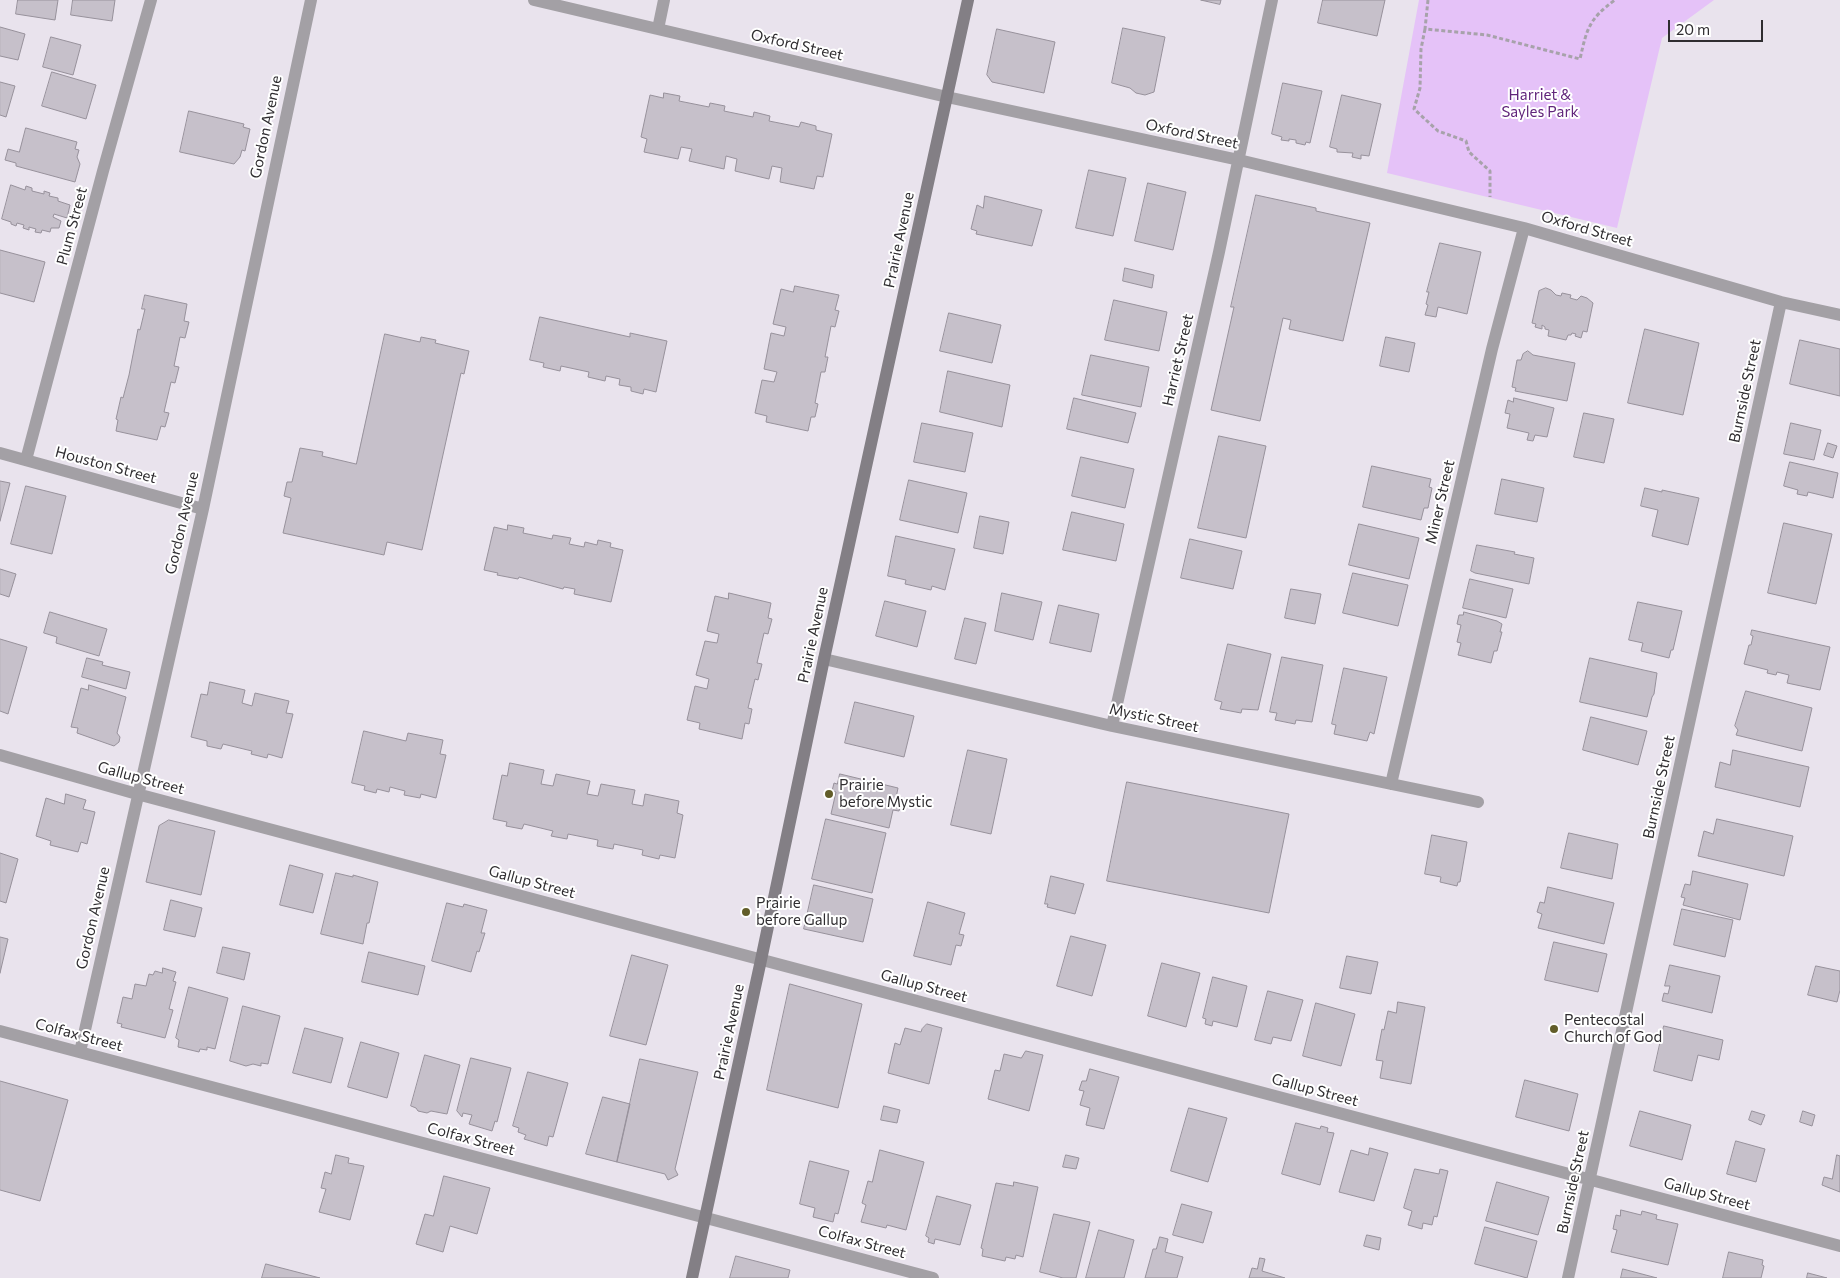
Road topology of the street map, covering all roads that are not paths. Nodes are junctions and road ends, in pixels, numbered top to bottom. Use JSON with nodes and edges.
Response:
{"nodes":[{"id":1,"x":151,"y":0,"type":"edge"},
{"id":2,"x":310,"y":0,"type":"edge"},
{"id":3,"x":534,"y":0,"type":"edge"},
{"id":4,"x":664,"y":0,"type":"edge"},
{"id":5,"x":968,"y":0,"type":"edge"},
{"id":6,"x":1272,"y":0,"type":"edge"},
{"id":7,"x":658,"y":29,"type":"junction"},
{"id":8,"x":947,"y":97,"type":"junction"},
{"id":9,"x":1239,"y":160,"type":"junction"},
{"id":10,"x":1524,"y":228,"type":"junction"},
{"id":11,"x":1781,"y":302,"type":"junction"},
{"id":12,"x":1840,"y":315,"type":"edge"},
{"id":13,"x":0,"y":453,"type":"edge"},
{"id":14,"x":26,"y":460,"type":"junction"},
{"id":15,"x":203,"y":509,"type":"junction"},
{"id":16,"x":824,"y":659,"type":"junction"},
{"id":17,"x":1112,"y":726,"type":"junction"},
{"id":18,"x":0,"y":755,"type":"edge"},
{"id":19,"x":1391,"y":784,"type":"junction"},
{"id":20,"x":138,"y":794,"type":"junction"},
{"id":21,"x":1478,"y":802,"type":"dead end"},
{"id":22,"x":761,"y":960,"type":"junction"},
{"id":23,"x":0,"y":1031,"type":"edge"},
{"id":24,"x":80,"y":1052,"type":"junction"},
{"id":25,"x":1590,"y":1180,"type":"junction"},
{"id":26,"x":706,"y":1218,"type":"junction"},
{"id":27,"x":1840,"y":1246,"type":"edge"},
{"id":28,"x":692,"y":1278,"type":"edge"},
{"id":29,"x":933,"y":1278,"type":"edge"},
{"id":30,"x":1568,"y":1278,"type":"edge"}],
"edges":[{"from":1,"to":14,"type":"street","name":"Plum Street"},
{"from":2,"to":15,"type":"street","name":"Gordon Avenue"},
{"from":3,"to":7,"type":"street","name":"Oxford Street"},
{"from":4,"to":7,"type":"street"},
{"from":5,"to":8,"type":"street","name":"Prairie Avenue"},
{"from":6,"to":9,"type":"street","name":"Harriet Street"},
{"from":7,"to":8,"type":"street","name":"Oxford Street"},
{"from":8,"to":9,"type":"street","name":"Oxford Street"},
{"from":8,"to":16,"type":"street","name":"Prairie Avenue"},
{"from":9,"to":10,"type":"street","name":"Oxford Street"},
{"from":9,"to":17,"type":"street","name":"Harriet Street"},
{"from":10,"to":11,"type":"street","name":"Oxford Street"},
{"from":10,"to":19,"type":"street","name":"Miner Street"},
{"from":11,"to":12,"type":"street","name":"Oxford Street"},
{"from":11,"to":25,"type":"street","name":"Burnside Street"},
{"from":13,"to":14,"type":"street","name":"Houston Street"},
{"from":14,"to":15,"type":"street","name":"Houston Street"},
{"from":15,"to":20,"type":"street","name":"Gordon Avenue"},
{"from":16,"to":17,"type":"street","name":"Mystic Street"},
{"from":16,"to":22,"type":"street","name":"Prairie Avenue"},
{"from":17,"to":19,"type":"street","name":"Mystic Street"},
{"from":18,"to":20,"type":"street","name":"Gallup Street"},
{"from":19,"to":21,"type":"street","name":"Mystic Street"},
{"from":20,"to":22,"type":"street","name":"Gallup Street"},
{"from":20,"to":24,"type":"street","name":"Gordon Avenue"},
{"from":22,"to":25,"type":"street","name":"Gallup Street"},
{"from":22,"to":26,"type":"street","name":"Prairie Avenue"},
{"from":23,"to":24,"type":"street","name":"Colfax Street"},
{"from":24,"to":26,"type":"street","name":"Colfax Street"},
{"from":25,"to":27,"type":"street","name":"Gallup Street"},
{"from":25,"to":30,"type":"street","name":"Burnside Street"},
{"from":26,"to":28,"type":"street","name":"Prairie Avenue"},
{"from":26,"to":29,"type":"street","name":"Colfax Street"}]}
